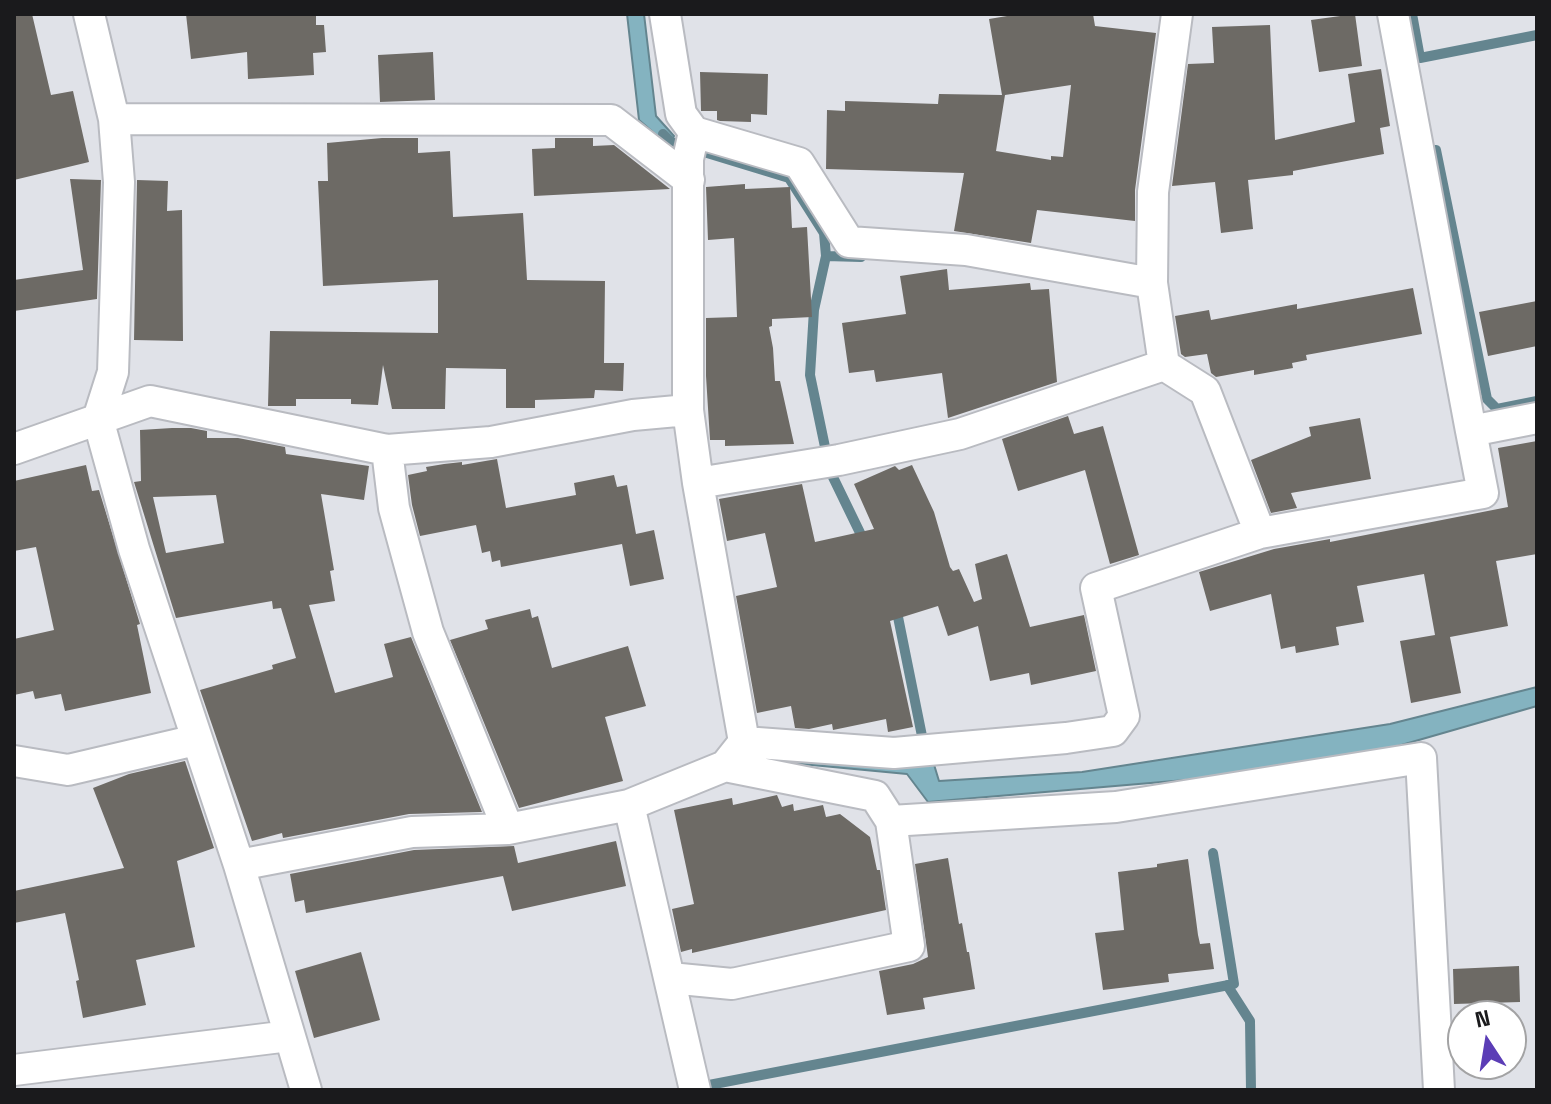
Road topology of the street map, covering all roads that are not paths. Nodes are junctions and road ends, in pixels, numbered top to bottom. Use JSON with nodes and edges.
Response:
{"nodes":[{"id":1,"x":89,"y":14,"type":"edge"},
{"id":2,"x":665,"y":14,"type":"edge"},
{"id":3,"x":1177,"y":14,"type":"edge"},
{"id":4,"x":1393,"y":14,"type":"edge"},
{"id":5,"x":114,"y":119,"type":"junction"},
{"id":6,"x":691,"y":152,"type":"junction"},
{"id":7,"x":1152,"y":283,"type":"junction"},
{"id":8,"x":1164,"y":365,"type":"junction"},
{"id":9,"x":688,"y":410,"type":"junction"},
{"id":10,"x":1537,"y":418,"type":"edge"},
{"id":11,"x":98,"y":419,"type":"junction"},
{"id":12,"x":1471,"y":431,"type":"junction"},
{"id":13,"x":14,"y":449,"type":"edge"},
{"id":14,"x":387,"y":450,"type":"junction"},
{"id":15,"x":698,"y":483,"type":"junction"},
{"id":16,"x":1260,"y":533,"type":"junction"},
{"id":17,"x":196,"y":740,"type":"junction"},
{"id":18,"x":744,"y":742,"type":"junction"},
{"id":19,"x":14,"y":761,"type":"edge"},
{"id":20,"x":725,"y":766,"type":"junction"},
{"id":21,"x":629,"y":805,"type":"junction"},
{"id":22,"x":891,"y":821,"type":"junction"},
{"id":23,"x":508,"y":829,"type":"junction"},
{"id":24,"x":239,"y":865,"type":"junction"},
{"id":25,"x":670,"y":978,"type":"junction"},
{"id":26,"x":289,"y":1036,"type":"junction"},
{"id":27,"x":14,"y":1070,"type":"edge"},
{"id":28,"x":306,"y":1090,"type":"edge"},
{"id":29,"x":695,"y":1090,"type":"edge"},
{"id":30,"x":1439,"y":1090,"type":"edge"}],
"edges":[{"from":1,"to":5,"type":"street"},
{"from":2,"to":6,"type":"street"},
{"from":3,"to":7,"type":"street"},
{"from":4,"to":12,"type":"street"},
{"from":5,"to":6,"type":"street"},
{"from":5,"to":11,"type":"street"},
{"from":6,"to":7,"type":"street"},
{"from":6,"to":9,"type":"street"},
{"from":7,"to":8,"type":"street"},
{"from":8,"to":15,"type":"street"},
{"from":8,"to":16,"type":"street"},
{"from":9,"to":14,"type":"street"},
{"from":9,"to":15,"type":"street"},
{"from":10,"to":12,"type":"street"},
{"from":11,"to":13,"type":"street"},
{"from":11,"to":14,"type":"street"},
{"from":11,"to":17,"type":"street"},
{"from":12,"to":16,"type":"street"},
{"from":14,"to":23,"type":"street"},
{"from":15,"to":18,"type":"street"},
{"from":16,"to":18,"type":"street"},
{"from":17,"to":19,"type":"street"},
{"from":17,"to":24,"type":"street"},
{"from":18,"to":20,"type":"street"},
{"from":20,"to":21,"type":"street"},
{"from":20,"to":22,"type":"street"},
{"from":21,"to":23,"type":"street"},
{"from":21,"to":25,"type":"street"},
{"from":22,"to":25,"type":"street"},
{"from":22,"to":30,"type":"street"},
{"from":23,"to":24,"type":"street"},
{"from":24,"to":26,"type":"street"},
{"from":25,"to":29,"type":"street"},
{"from":26,"to":27,"type":"street"},
{"from":26,"to":28,"type":"street"}]}
